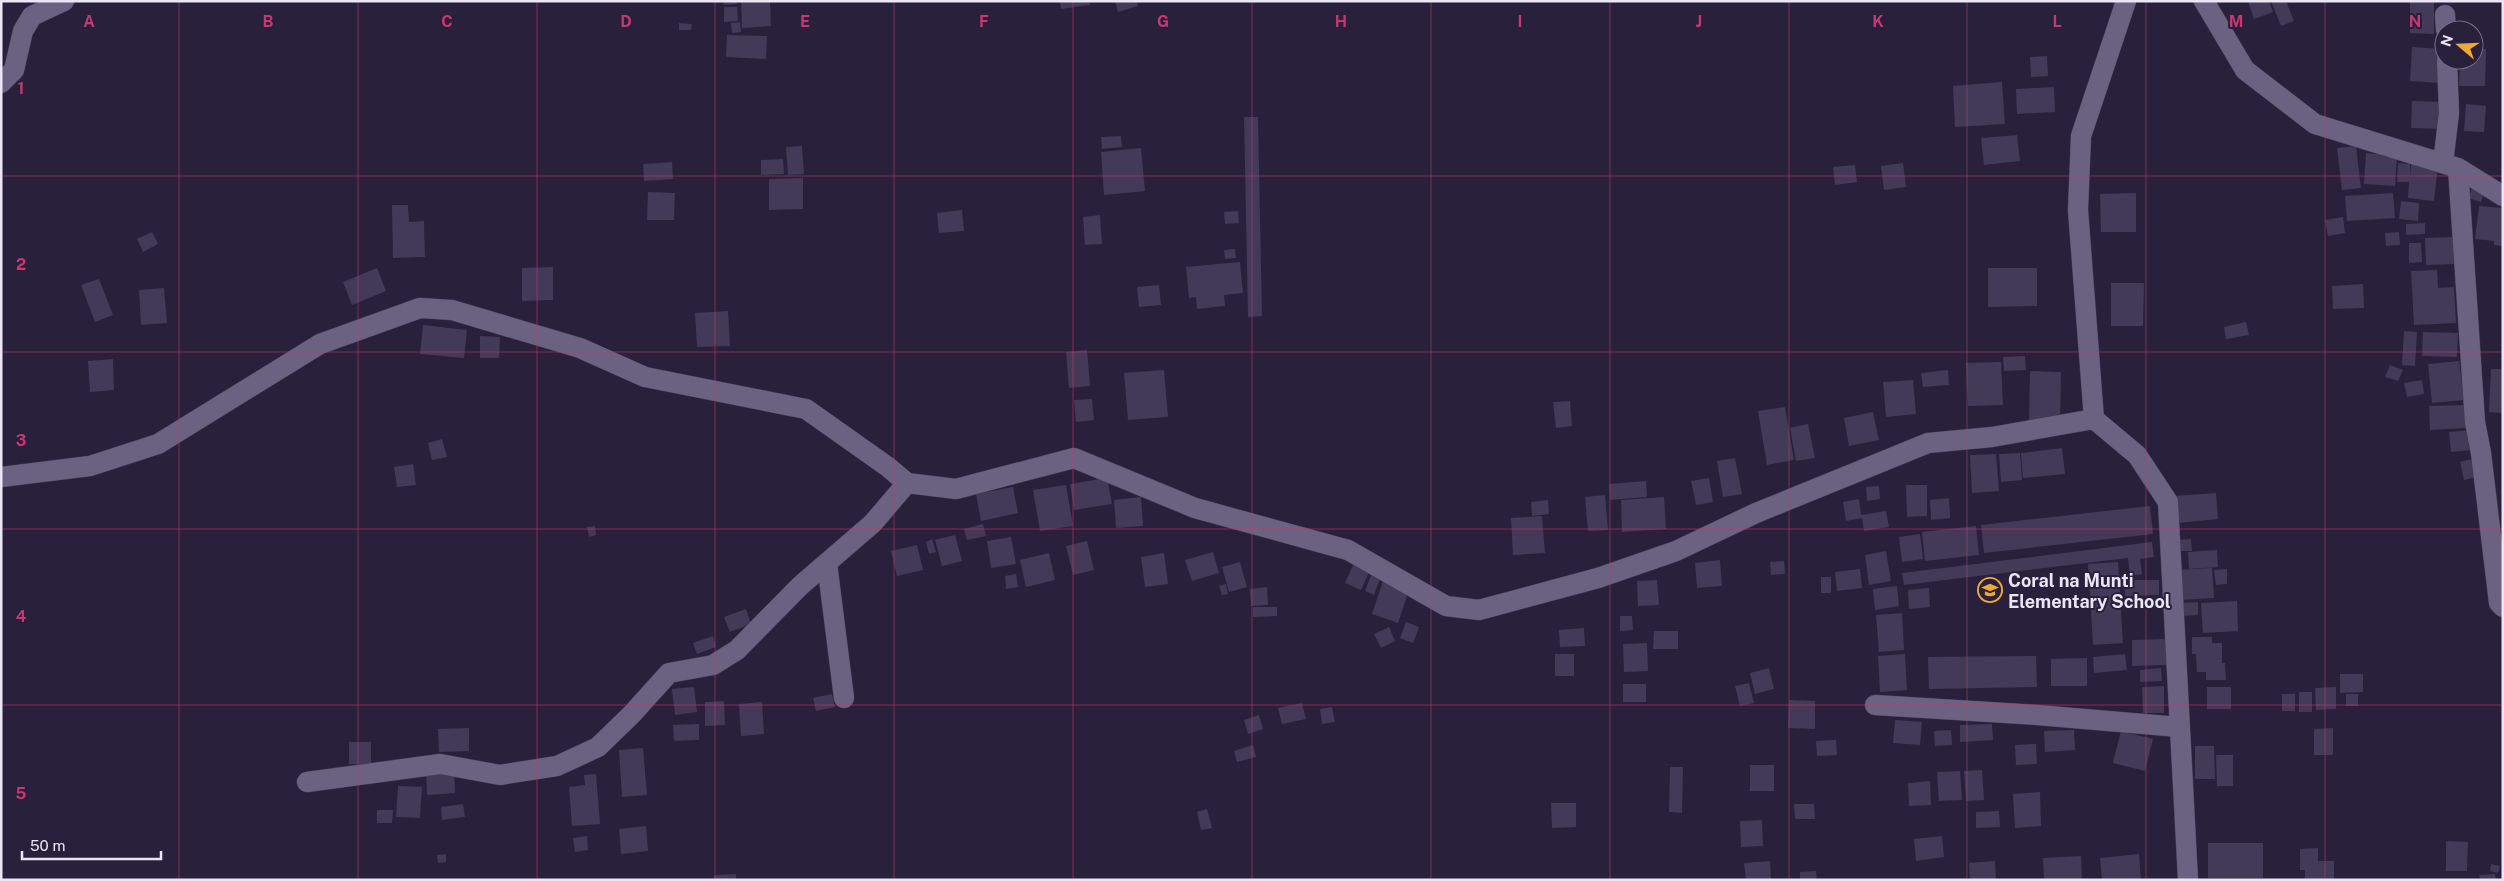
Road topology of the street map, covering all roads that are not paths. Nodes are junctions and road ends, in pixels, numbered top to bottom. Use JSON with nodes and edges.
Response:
{"nodes":[{"id":1,"x":64,"y":1,"type":"edge"},
{"id":2,"x":2126,"y":1,"type":"edge"},
{"id":3,"x":2204,"y":1,"type":"edge"},
{"id":4,"x":2447,"y":70,"type":"edge"},
{"id":5,"x":1,"y":83,"type":"edge"},
{"id":6,"x":2450,"y":166,"type":"junction"},
{"id":7,"x":2503,"y":196,"type":"edge"},
{"id":8,"x":2094,"y":419,"type":"junction"},
{"id":9,"x":1,"y":477,"type":"edge"},
{"id":10,"x":907,"y":483,"type":"junction"},
{"id":11,"x":827,"y":563,"type":"junction"},
{"id":12,"x":2503,"y":607,"type":"edge"},
{"id":13,"x":844,"y":698,"type":"dead end"},
{"id":14,"x":1875,"y":705,"type":"dead end"},
{"id":15,"x":2179,"y":727,"type":"junction"},
{"id":16,"x":307,"y":782,"type":"dead end"},
{"id":17,"x":2188,"y":880,"type":"edge"}],
"edges":[{"from":1,"to":5,"type":"street"},
{"from":2,"to":8,"type":"street"},
{"from":3,"to":6,"type":"street"},
{"from":4,"to":6,"type":"street"},
{"from":6,"to":7,"type":"street"},
{"from":6,"to":12,"type":"street"},
{"from":8,"to":10,"type":"street"},
{"from":8,"to":15,"type":"street"},
{"from":9,"to":10,"type":"street"},
{"from":10,"to":11,"type":"street"},
{"from":11,"to":13,"type":"street"},
{"from":11,"to":16,"type":"street"},
{"from":14,"to":15,"type":"street"},
{"from":15,"to":17,"type":"street"}]}
